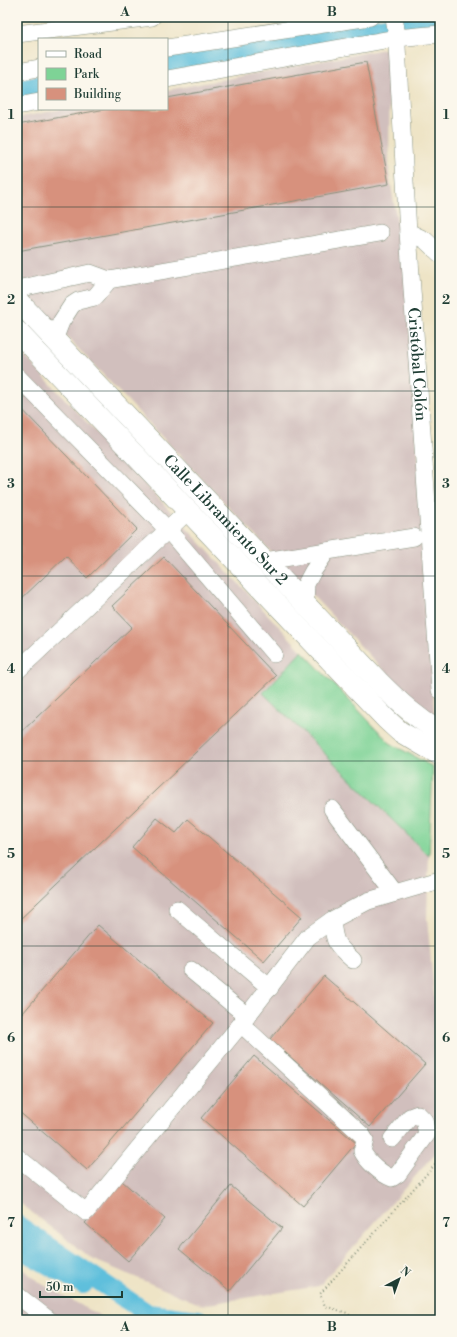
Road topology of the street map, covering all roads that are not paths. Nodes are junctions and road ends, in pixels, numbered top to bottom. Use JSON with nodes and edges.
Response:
{"nodes":[{"id":1,"x":152,"y":17,"type":"edge"},
{"id":2,"x":370,"y":17,"type":"edge"},
{"id":3,"x":108,"y":20,"type":"edge"},
{"id":4,"x":395,"y":28,"type":"edge"},
{"id":5,"x":17,"y":34,"type":"edge"},
{"id":6,"x":440,"y":34,"type":"edge"},
{"id":7,"x":168,"y":48,"type":"edge"},
{"id":8,"x":38,"y":68,"type":"edge"},
{"id":9,"x":17,"y":72,"type":"edge"},
{"id":10,"x":168,"y":79,"type":"edge"},
{"id":11,"x":38,"y":102,"type":"edge"},
{"id":12,"x":17,"y":106,"type":"edge"},
{"id":13,"x":408,"y":232,"type":"junction"},
{"id":14,"x":380,"y":233,"type":"dead end"},
{"id":15,"x":440,"y":254,"type":"edge"},
{"id":16,"x":109,"y":280,"type":"junction"},
{"id":17,"x":17,"y":289,"type":"edge"},
{"id":18,"x":17,"y":300,"type":"edge"},
{"id":19,"x":17,"y":331,"type":"edge"},
{"id":20,"x":54,"y":340,"type":"junction"},
{"id":21,"x":17,"y":376,"type":"edge"},
{"id":22,"x":203,"y":496,"type":"junction"},
{"id":23,"x":188,"y":511,"type":"junction"},
{"id":24,"x":168,"y":530,"type":"junction"},
{"id":25,"x":414,"y":537,"type":"dead end"},
{"id":26,"x":327,"y":552,"type":"junction"},
{"id":27,"x":265,"y":561,"type":"junction"},
{"id":28,"x":306,"y":604,"type":"junction"},
{"id":29,"x":334,"y":634,"type":"junction"},
{"id":30,"x":319,"y":649,"type":"junction"},
{"id":31,"x":274,"y":654,"type":"dead end"},
{"id":32,"x":17,"y":671,"type":"edge"},
{"id":33,"x":440,"y":690,"type":"edge"},
{"id":34,"x":440,"y":732,"type":"edge"},
{"id":35,"x":440,"y":755,"type":"edge"},
{"id":36,"x":332,"y":809,"type":"dead end"},
{"id":37,"x":440,"y":880,"type":"edge"},
{"id":38,"x":395,"y":893,"type":"junction"},
{"id":39,"x":178,"y":909,"type":"dead end"},
{"id":40,"x":332,"y":920,"type":"junction"},
{"id":41,"x":353,"y":960,"type":"dead end"},
{"id":42,"x":190,"y":970,"type":"dead end"},
{"id":43,"x":270,"y":988,"type":"junction"},
{"id":44,"x":244,"y":1020,"type":"junction"},
{"id":45,"x":392,"y":1139,"type":"dead end"},
{"id":46,"x":17,"y":1157,"type":"edge"},
{"id":47,"x":17,"y":1295,"type":"edge"},
{"id":48,"x":49,"y":1320,"type":"edge"}],
"edges":[{"from":1,"to":3,"type":"street"},
{"from":2,"to":7,"type":"street"},
{"from":3,"to":5,"type":"street"},
{"from":4,"to":6,"type":"street"},
{"from":4,"to":10,"type":"street"},
{"from":4,"to":13,"type":"street","name":"Cristóbal Colón"},
{"from":8,"to":9,"type":"street"},
{"from":11,"to":12,"type":"street"},
{"from":13,"to":15,"type":"street"},
{"from":13,"to":33,"type":"street","name":"Cristóbal Colón"},
{"from":14,"to":16,"type":"street"},
{"from":16,"to":17,"type":"street"},
{"from":16,"to":20,"type":"street"},
{"from":18,"to":20,"type":"main road","name":"Calle Libramiento Sur 2"},
{"from":19,"to":23,"type":"main road","name":"Calle Libramiento Sur 2"},
{"from":20,"to":22,"type":"main road","name":"Calle Libramiento Sur 2"},
{"from":21,"to":24,"type":"street"},
{"from":22,"to":23,"type":"main road"},
{"from":22,"to":27,"type":"main road","name":"Calle Libramiento Sur 2"},
{"from":23,"to":24,"type":"street"},
{"from":23,"to":30,"type":"main road","name":"Calle Libramiento Sur 2"},
{"from":24,"to":31,"type":"street"},
{"from":24,"to":32,"type":"street"},
{"from":25,"to":26,"type":"street"},
{"from":26,"to":27,"type":"street"},
{"from":26,"to":28,"type":"street"},
{"from":27,"to":28,"type":"main road","name":"Calle Libramiento Sur 2"},
{"from":28,"to":29,"type":"main road","name":"Calle Libramiento Sur 2"},
{"from":29,"to":30,"type":"main road"},
{"from":29,"to":34,"type":"main road","name":"Calle Libramiento Sur 2"},
{"from":30,"to":35,"type":"main road","name":"Calle Libramiento Sur 2"},
{"from":36,"to":38,"type":"street"},
{"from":37,"to":38,"type":"street"},
{"from":38,"to":40,"type":"street"},
{"from":39,"to":43,"type":"street"},
{"from":40,"to":41,"type":"street"},
{"from":40,"to":43,"type":"street"},
{"from":42,"to":44,"type":"street"},
{"from":43,"to":44,"type":"street"},
{"from":44,"to":45,"type":"street"},
{"from":44,"to":46,"type":"street"},
{"from":47,"to":48,"type":"street"}]}
